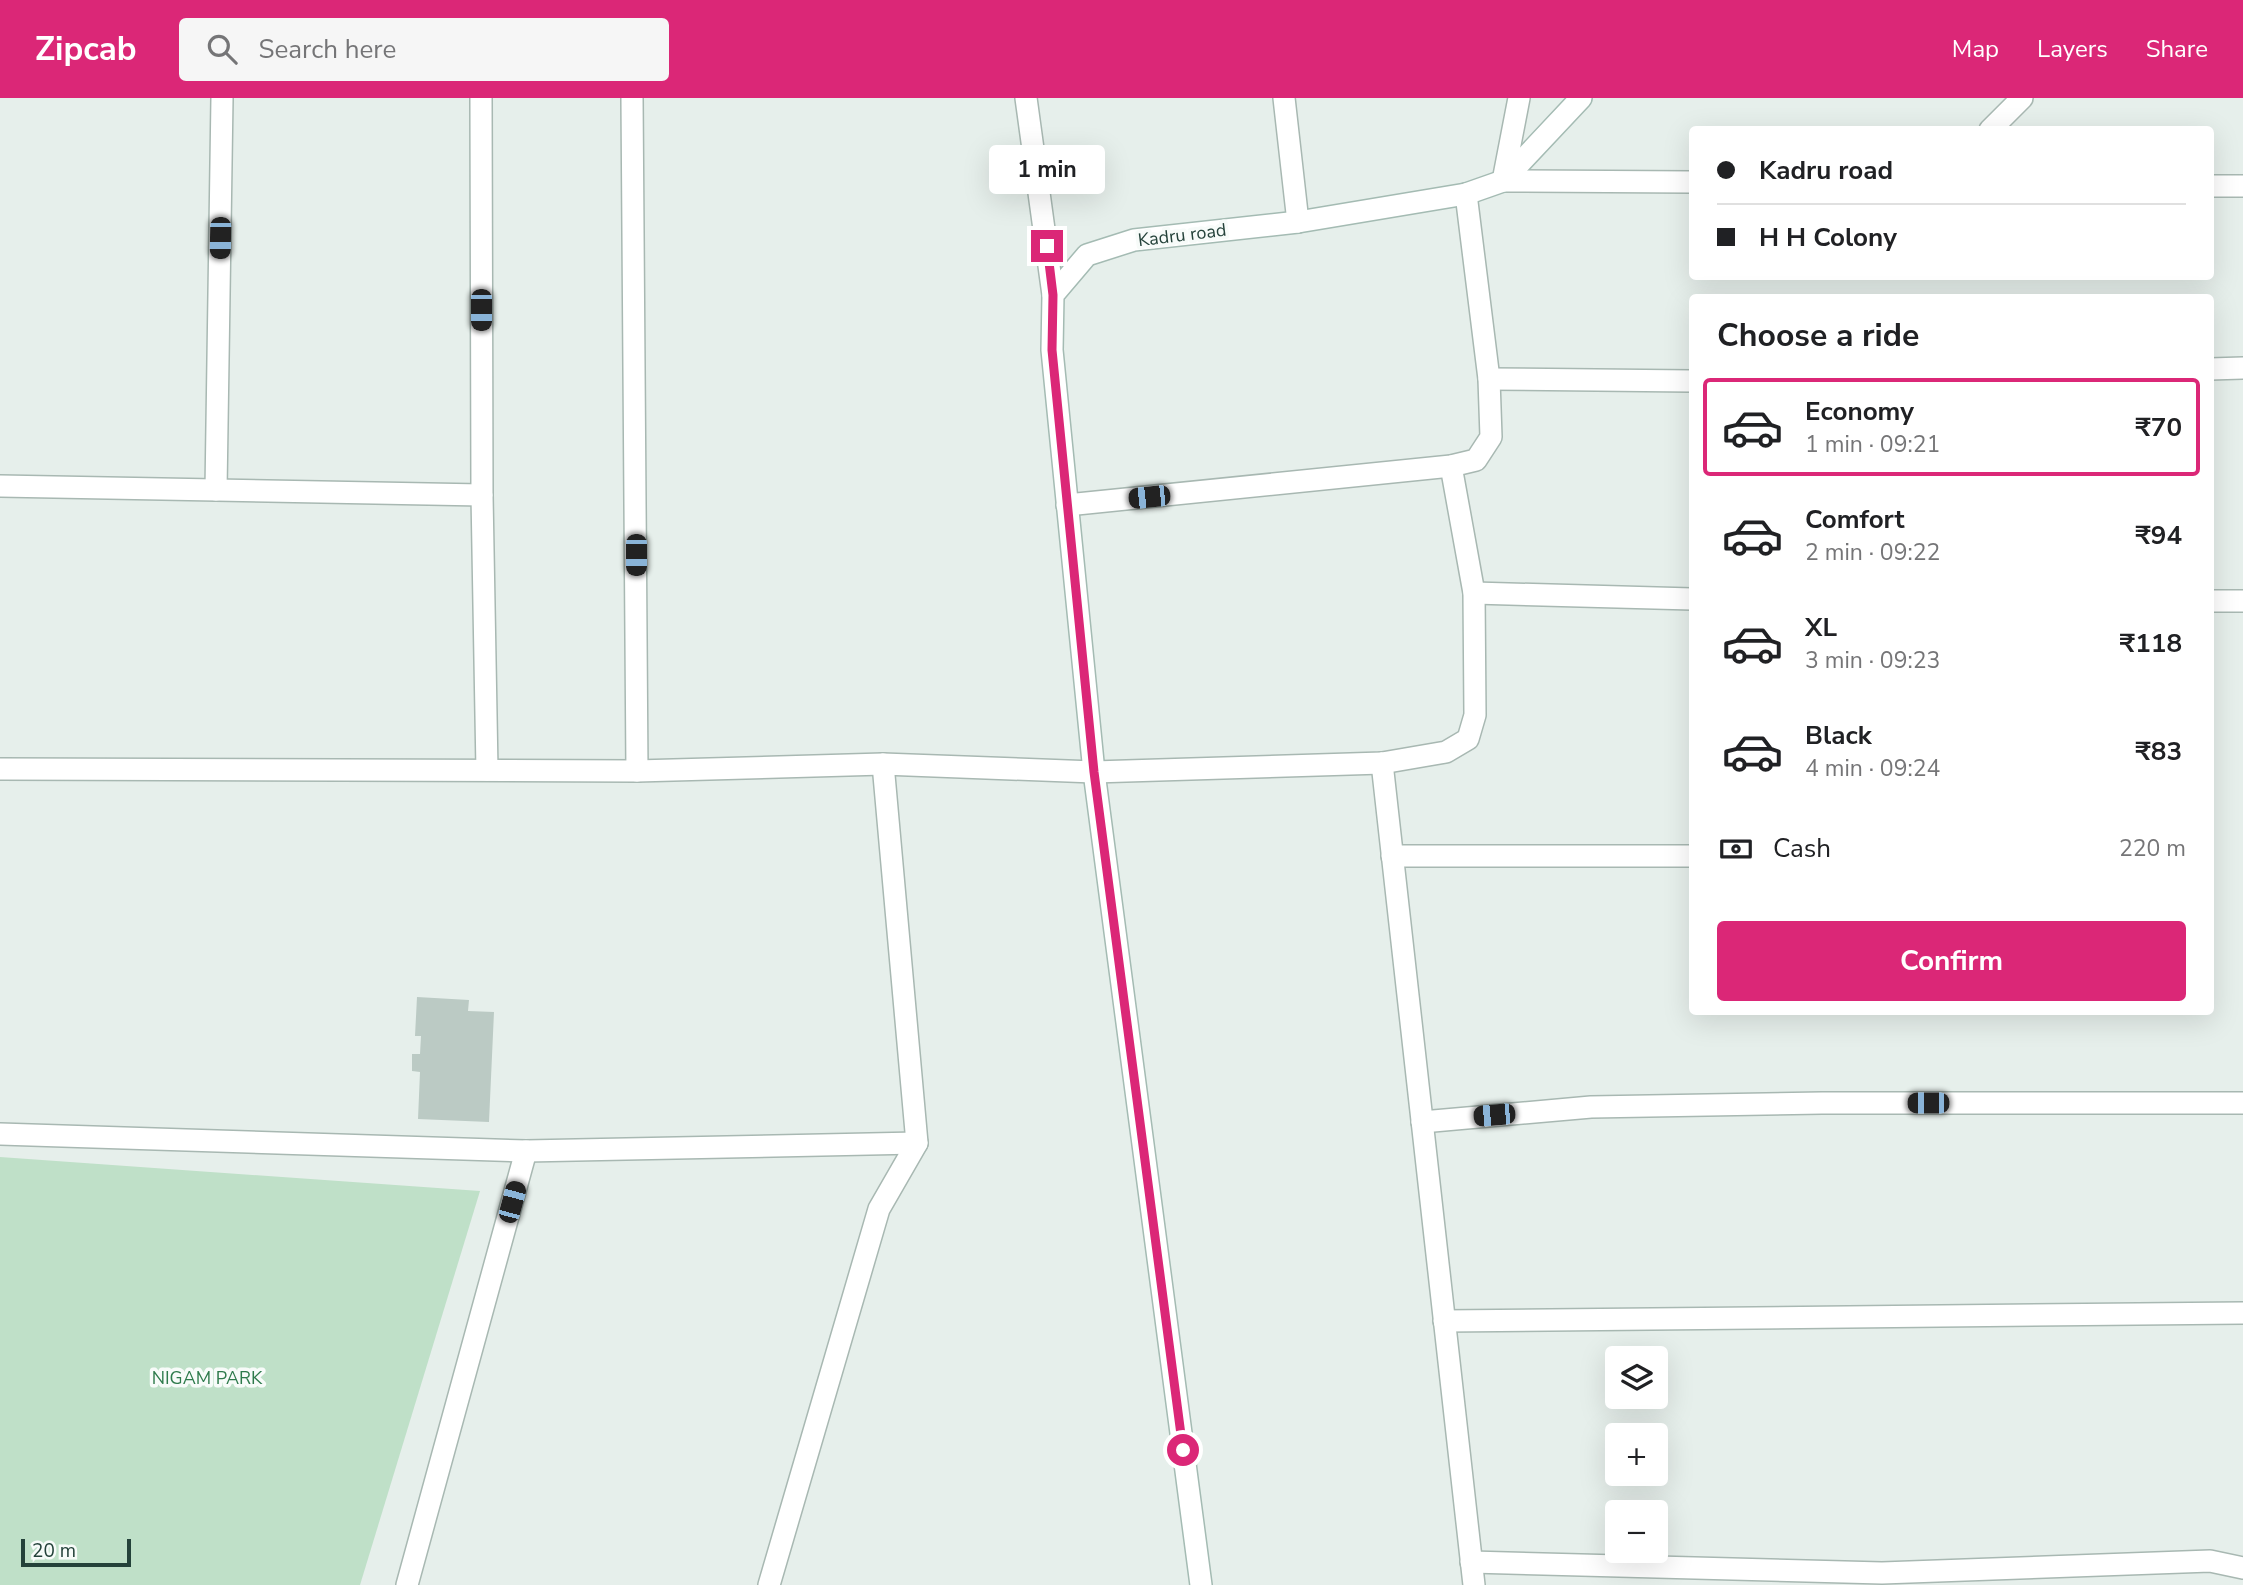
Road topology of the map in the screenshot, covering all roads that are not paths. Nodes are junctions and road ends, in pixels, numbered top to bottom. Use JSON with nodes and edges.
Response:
{"nodes":[{"id":1,"x":222,"y":98,"type":"edge"},
{"id":2,"x":481,"y":98,"type":"edge"},
{"id":3,"x":632,"y":98,"type":"edge"},
{"id":4,"x":1026,"y":98,"type":"edge"},
{"id":5,"x":1284,"y":98,"type":"edge"},
{"id":6,"x":1519,"y":98,"type":"edge"},
{"id":7,"x":1581,"y":98,"type":"edge"},
{"id":8,"x":2022,"y":98,"type":"edge"},
{"id":9,"x":1994,"y":126,"type":"edge"},
{"id":10,"x":1503,"y":181,"type":"junction"},
{"id":11,"x":1689,"y":182,"type":"edge"},
{"id":12,"x":2214,"y":186,"type":"edge"},
{"id":13,"x":2243,"y":186,"type":"edge"},
{"id":14,"x":1466,"y":194,"type":"junction"},
{"id":15,"x":1297,"y":222,"type":"junction"},
{"id":16,"x":1053,"y":295,"type":"junction"},
{"id":17,"x":2243,"y":368,"type":"edge"},
{"id":18,"x":2214,"y":369,"type":"edge"},
{"id":19,"x":1489,"y":379,"type":"junction"},
{"id":20,"x":1689,"y":381,"type":"edge"},
{"id":21,"x":1451,"y":466,"type":"junction"},
{"id":22,"x":0,"y":486,"type":"edge"},
{"id":23,"x":216,"y":490,"type":"junction"},
{"id":24,"x":482,"y":495,"type":"junction"},
{"id":25,"x":1067,"y":505,"type":"junction"},
{"id":26,"x":1474,"y":593,"type":"junction"},
{"id":27,"x":1689,"y":598,"type":"edge"},
{"id":28,"x":2214,"y":601,"type":"edge"},
{"id":29,"x":2243,"y":601,"type":"edge"},
{"id":30,"x":1382,"y":763,"type":"junction"},
{"id":31,"x":883,"y":764,"type":"junction"},
{"id":32,"x":0,"y":769,"type":"edge"},
{"id":33,"x":487,"y":771,"type":"junction"},
{"id":34,"x":638,"y":771,"type":"junction"},
{"id":35,"x":1094,"y":772,"type":"junction"},
{"id":36,"x":1392,"y":856,"type":"junction"},
{"id":37,"x":1689,"y":856,"type":"edge"},
{"id":38,"x":2243,"y":1103,"type":"edge"},
{"id":39,"x":1422,"y":1122,"type":"junction"},
{"id":40,"x":0,"y":1134,"type":"edge"},
{"id":41,"x":917,"y":1143,"type":"junction"},
{"id":42,"x":526,"y":1152,"type":"junction"},
{"id":43,"x":2243,"y":1312,"type":"edge"},
{"id":44,"x":1444,"y":1321,"type":"junction"},
{"id":45,"x":1471,"y":1562,"type":"junction"},
{"id":46,"x":2243,"y":1568,"type":"edge"},
{"id":47,"x":407,"y":1585,"type":"edge"},
{"id":48,"x":769,"y":1585,"type":"edge"},
{"id":49,"x":1201,"y":1585,"type":"edge"},
{"id":50,"x":1474,"y":1585,"type":"edge"}],
"edges":[{"from":1,"to":23,"type":"street"},
{"from":2,"to":24,"type":"street"},
{"from":3,"to":34,"type":"street"},
{"from":4,"to":16,"type":"street"},
{"from":5,"to":15,"type":"street"},
{"from":6,"to":10,"type":"street"},
{"from":7,"to":10,"type":"street","name":"Kadru road"},
{"from":8,"to":9,"type":"street"},
{"from":10,"to":11,"type":"street"},
{"from":10,"to":14,"type":"street","name":"Kadru road"},
{"from":12,"to":13,"type":"street"},
{"from":14,"to":15,"type":"street","name":"Kadru road"},
{"from":14,"to":19,"type":"street"},
{"from":15,"to":16,"type":"street","name":"Kadru road"},
{"from":16,"to":25,"type":"street"},
{"from":17,"to":18,"type":"street"},
{"from":19,"to":20,"type":"street"},
{"from":19,"to":21,"type":"street"},
{"from":21,"to":25,"type":"street"},
{"from":21,"to":26,"type":"street"},
{"from":22,"to":23,"type":"street"},
{"from":23,"to":24,"type":"street"},
{"from":24,"to":33,"type":"street"},
{"from":25,"to":35,"type":"street"},
{"from":26,"to":27,"type":"street"},
{"from":26,"to":30,"type":"street"},
{"from":28,"to":29,"type":"street"},
{"from":30,"to":35,"type":"street"},
{"from":30,"to":36,"type":"street"},
{"from":31,"to":34,"type":"street"},
{"from":31,"to":35,"type":"street"},
{"from":31,"to":41,"type":"street"},
{"from":32,"to":33,"type":"street"},
{"from":33,"to":34,"type":"street"},
{"from":35,"to":49,"type":"street"},
{"from":36,"to":37,"type":"street"},
{"from":36,"to":39,"type":"street"},
{"from":38,"to":39,"type":"street"},
{"from":39,"to":44,"type":"street"},
{"from":40,"to":42,"type":"street"},
{"from":41,"to":42,"type":"street"},
{"from":41,"to":48,"type":"street"},
{"from":42,"to":47,"type":"street"},
{"from":43,"to":44,"type":"street"},
{"from":44,"to":45,"type":"street"},
{"from":45,"to":46,"type":"street"},
{"from":45,"to":50,"type":"street"}]}
